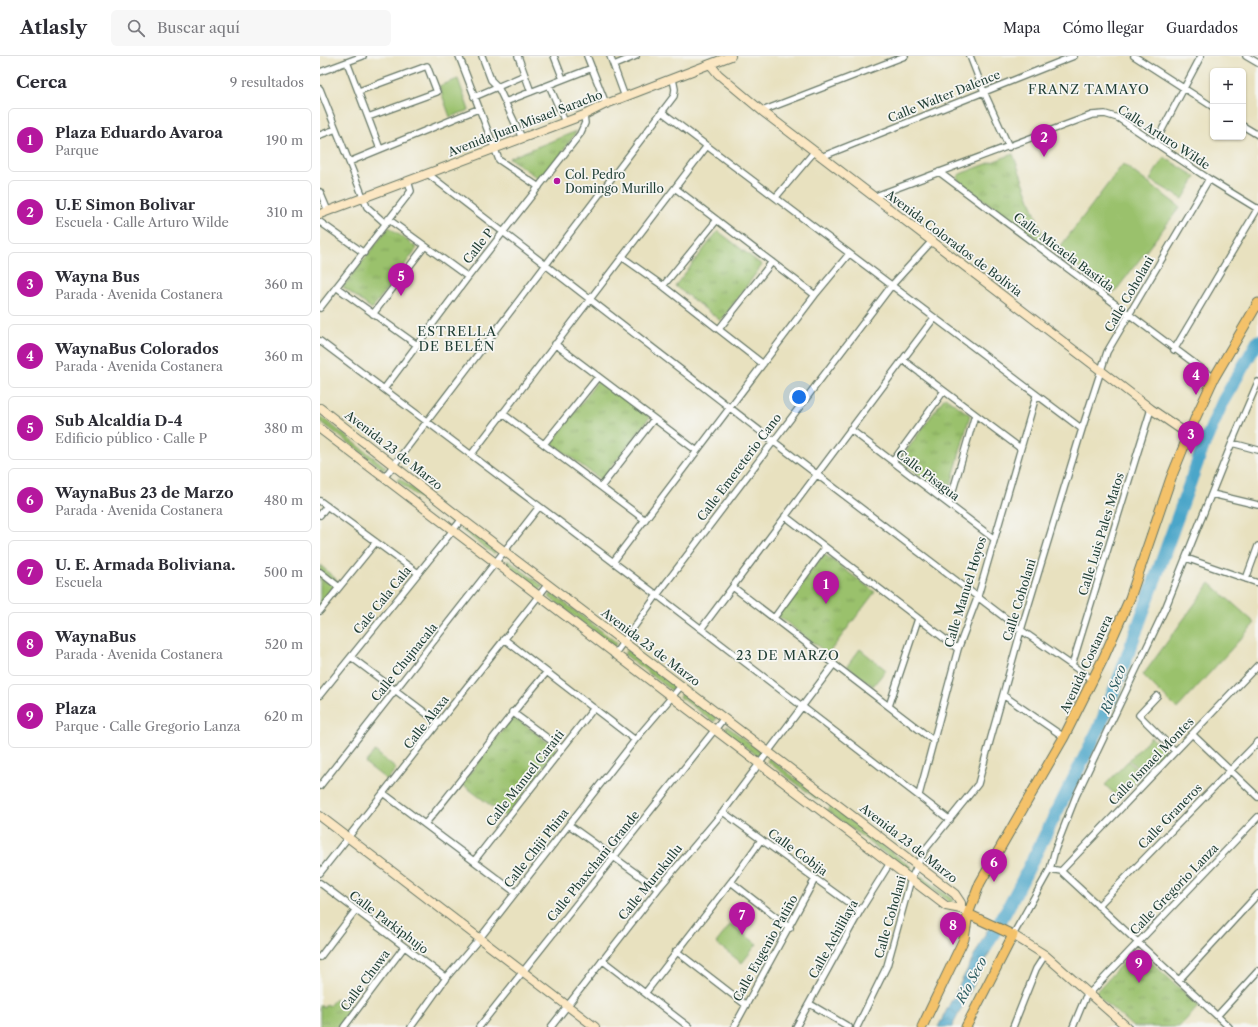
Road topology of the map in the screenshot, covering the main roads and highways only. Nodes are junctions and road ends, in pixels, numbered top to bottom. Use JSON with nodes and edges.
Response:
{"nodes":[{"id":1,"x":1258,"y":304,"type":"edge"},
{"id":2,"x":965,"y":911,"type":"junction"},
{"id":3,"x":922,"y":1027,"type":"edge"},
{"id":4,"x":966,"y":1027,"type":"edge"}],
"edges":[{"from":1,"to":2,"type":"main road","name":"Avenida Costanera"},
{"from":2,"to":3,"type":"main road","name":"Avenida Costanera"},
{"from":2,"to":4,"type":"main road"}]}
